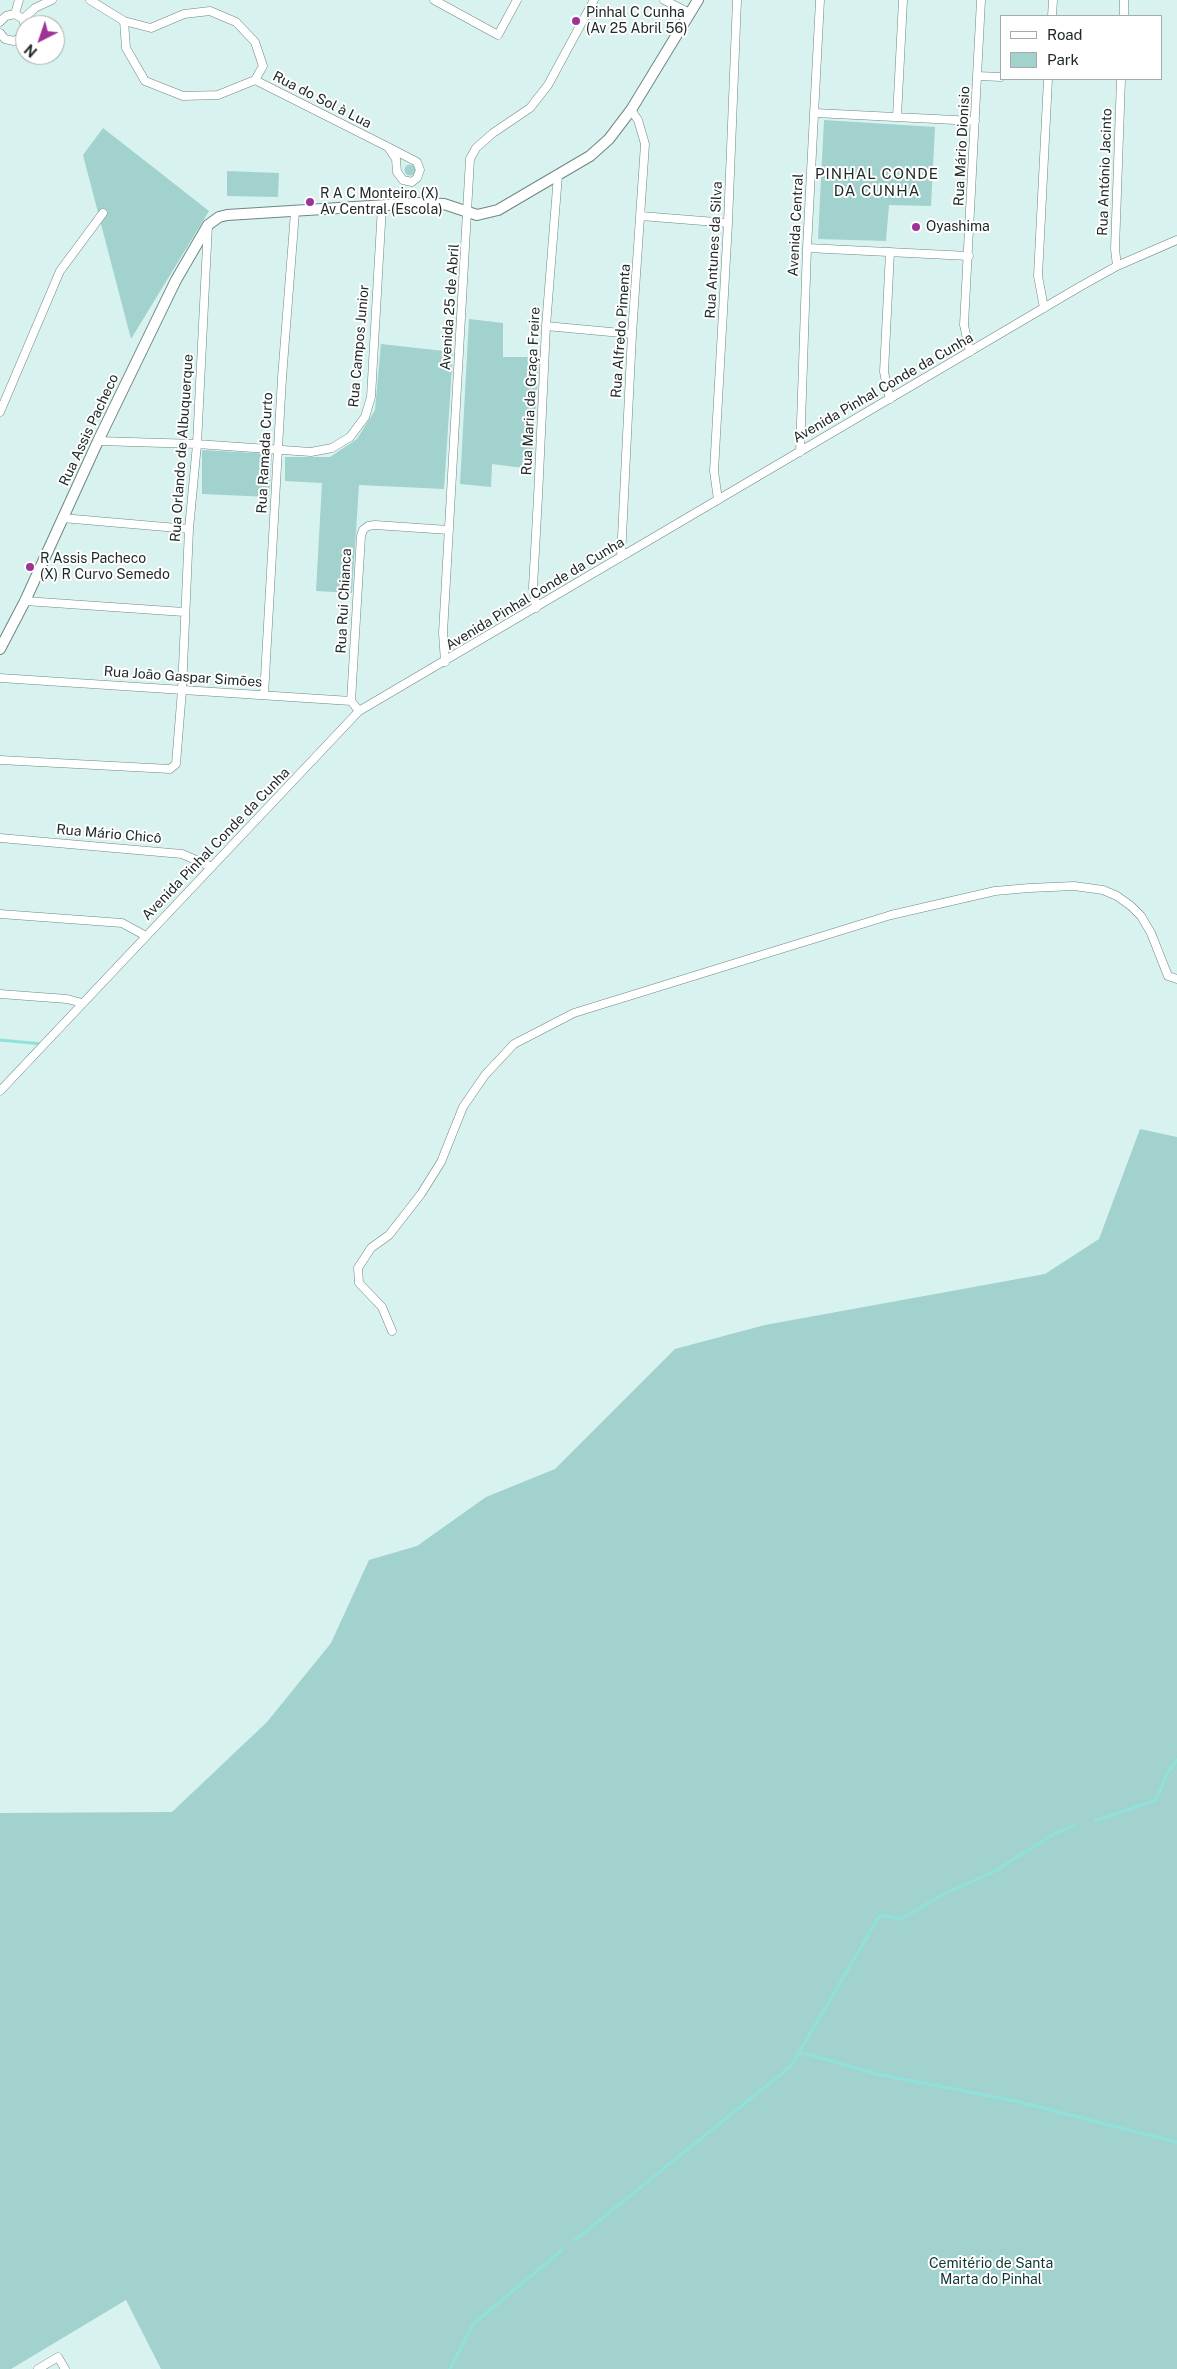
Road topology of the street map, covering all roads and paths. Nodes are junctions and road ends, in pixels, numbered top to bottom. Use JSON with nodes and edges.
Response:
{"nodes":[{"id":1,"x":19,"y":0,"type":"edge"},
{"id":2,"x":52,"y":0,"type":"edge"},
{"id":3,"x":90,"y":0,"type":"edge"},
{"id":4,"x":434,"y":0,"type":"edge"},
{"id":5,"x":517,"y":0,"type":"edge"},
{"id":6,"x":594,"y":0,"type":"edge"},
{"id":7,"x":664,"y":0,"type":"edge"},
{"id":8,"x":698,"y":0,"type":"edge"},
{"id":9,"x":737,"y":0,"type":"edge"},
{"id":10,"x":820,"y":0,"type":"edge"},
{"id":11,"x":903,"y":0,"type":"edge"},
{"id":12,"x":981,"y":0,"type":"edge"},
{"id":13,"x":1053,"y":0,"type":"edge"},
{"id":14,"x":1124,"y":0,"type":"edge"},
{"id":15,"x":690,"y":13,"type":"junction"},
{"id":16,"x":15,"y":14,"type":"joint"},
{"id":17,"x":30,"y":15,"type":"edge"},
{"id":18,"x":1052,"y":15,"type":"edge"},
{"id":19,"x":1124,"y":15,"type":"edge"},
{"id":20,"x":1,"y":20,"type":"edge"},
{"id":21,"x":124,"y":21,"type":"junction"},
{"id":22,"x":0,"y":32,"type":"edge"},
{"id":23,"x":15,"y":40,"type":"edge"},
{"id":24,"x":978,"y":76,"type":"junction"},
{"id":25,"x":1000,"y":77,"type":"edge"},
{"id":26,"x":255,"y":80,"type":"junction"},
{"id":27,"x":1048,"y":80,"type":"edge"},
{"id":28,"x":1121,"y":80,"type":"edge"},
{"id":29,"x":631,"y":110,"type":"junction"},
{"id":30,"x":815,"y":113,"type":"junction"},
{"id":31,"x":897,"y":117,"type":"junction"},
{"id":32,"x":975,"y":121,"type":"junction"},
{"id":33,"x":388,"y":146,"type":"junction"},
{"id":34,"x":558,"y":175,"type":"junction"},
{"id":35,"x":382,"y":206,"type":"junction"},
{"id":36,"x":294,"y":212,"type":"junction"},
{"id":37,"x":468,"y":212,"type":"junction"},
{"id":38,"x":103,"y":213,"type":"dead end"},
{"id":39,"x":641,"y":216,"type":"junction"},
{"id":40,"x":728,"y":223,"type":"junction"},
{"id":41,"x":208,"y":225,"type":"junction"},
{"id":42,"x":1177,"y":240,"type":"edge"},
{"id":43,"x":807,"y":248,"type":"junction"},
{"id":44,"x":890,"y":252,"type":"junction"},
{"id":45,"x":969,"y":256,"type":"junction"},
{"id":46,"x":1117,"y":266,"type":"junction"},
{"id":47,"x":1044,"y":308,"type":"junction"},
{"id":48,"x":546,"y":326,"type":"junction"},
{"id":49,"x":632,"y":334,"type":"junction"},
{"id":50,"x":970,"y":352,"type":"junction"},
{"id":51,"x":890,"y":399,"type":"junction"},
{"id":52,"x":0,"y":412,"type":"edge"},
{"id":53,"x":98,"y":441,"type":"junction"},
{"id":54,"x":197,"y":444,"type":"junction"},
{"id":55,"x":278,"y":451,"type":"junction"},
{"id":56,"x":800,"y":452,"type":"junction"},
{"id":57,"x":718,"y":500,"type":"junction"},
{"id":58,"x":62,"y":518,"type":"junction"},
{"id":59,"x":189,"y":529,"type":"junction"},
{"id":60,"x":449,"y":530,"type":"junction"},
{"id":61,"x":621,"y":557,"type":"junction"},
{"id":62,"x":25,"y":601,"type":"junction"},
{"id":63,"x":536,"y":608,"type":"junction"},
{"id":64,"x":184,"y":612,"type":"junction"},
{"id":65,"x":0,"y":649,"type":"edge"},
{"id":66,"x":445,"y":662,"type":"junction"},
{"id":67,"x":0,"y":678,"type":"edge"},
{"id":68,"x":182,"y":690,"type":"junction"},
{"id":69,"x":264,"y":695,"type":"junction"},
{"id":70,"x":350,"y":701,"type":"junction"},
{"id":71,"x":359,"y":711,"type":"junction"},
{"id":72,"x":0,"y":760,"type":"edge"},
{"id":73,"x":0,"y":838,"type":"edge"},
{"id":74,"x":212,"y":867,"type":"junction"},
{"id":75,"x":0,"y":914,"type":"edge"},
{"id":76,"x":146,"y":936,"type":"junction"},
{"id":77,"x":1177,"y":979,"type":"edge"},
{"id":78,"x":0,"y":994,"type":"edge"},
{"id":79,"x":82,"y":1003,"type":"junction"},
{"id":80,"x":0,"y":1091,"type":"edge"},
{"id":81,"x":392,"y":1331,"type":"dead end"},
{"id":82,"x":38,"y":2369,"type":"edge"},
{"id":83,"x":65,"y":2369,"type":"edge"}],
"edges":[{"from":1,"to":16,"type":"street"},
{"from":2,"to":17,"type":"street"},
{"from":3,"to":21,"type":"street"},
{"from":4,"to":5,"type":"street"},
{"from":6,"to":37,"type":"street","name":"Avenida 25 de Abril"},
{"from":7,"to":15,"type":"street"},
{"from":8,"to":15,"type":"street"},
{"from":9,"to":40,"type":"street","name":"Rua Antunes da Silva"},
{"from":10,"to":30,"type":"street","name":"Avenida Central"},
{"from":11,"to":31,"type":"street"},
{"from":12,"to":24,"type":"street","name":"Rua Mário Dionisio"},
{"from":13,"to":18,"type":"street"},
{"from":14,"to":19,"type":"street"},
{"from":15,"to":29,"type":"street"},
{"from":16,"to":20,"type":"street"},
{"from":21,"to":26,"type":"street","name":"Rua do Sol à Lua"},
{"from":21,"to":26,"type":"street"},
{"from":22,"to":23,"type":"street"},
{"from":24,"to":25,"type":"street"},
{"from":24,"to":32,"type":"street","name":"Rua Mário Dionisio"},
{"from":26,"to":33,"type":"street","name":"Rua do Sol à Lua"},
{"from":27,"to":47,"type":"street"},
{"from":28,"to":46,"type":"street","name":"Rua António Jacinto"},
{"from":29,"to":34,"type":"street"},
{"from":29,"to":39,"type":"street","name":"Rua Alfredo Pimenta"},
{"from":30,"to":31,"type":"street"},
{"from":30,"to":43,"type":"street","name":"Avenida Central"},
{"from":31,"to":32,"type":"street"},
{"from":32,"to":45,"type":"street","name":"Rua Mário Dionisio"},
{"from":33,"to":33,"type":"street","name":"Rua do Sol à Lua"},
{"from":34,"to":37,"type":"street"},
{"from":34,"to":48,"type":"street","name":"Rua Maria da Graça Freire"},
{"from":35,"to":36,"type":"street"},
{"from":35,"to":37,"type":"street"},
{"from":35,"to":55,"type":"street","name":"Rua Campos Junior"},
{"from":36,"to":41,"type":"street"},
{"from":36,"to":55,"type":"street","name":"Rua Ramada Curto"},
{"from":37,"to":60,"type":"street","name":"Avenida 25 de Abril"},
{"from":38,"to":52,"type":"street"},
{"from":39,"to":40,"type":"street"},
{"from":39,"to":49,"type":"street","name":"Rua Alfredo Pimenta"},
{"from":40,"to":57,"type":"street","name":"Rua Antunes da Silva"},
{"from":41,"to":53,"type":"street","name":"Rua Assis Pacheco"},
{"from":41,"to":54,"type":"street","name":"Rua Orlando de Albuquerque"},
{"from":42,"to":46,"type":"street","name":"Avenida Pinhal Conde da Cunha"},
{"from":43,"to":44,"type":"street"},
{"from":43,"to":56,"type":"street","name":"Avenida Central"},
{"from":44,"to":45,"type":"street"},
{"from":44,"to":51,"type":"street"},
{"from":45,"to":50,"type":"street","name":"Rua Mário Dionisio"},
{"from":46,"to":47,"type":"street","name":"Avenida Pinhal Conde da Cunha"},
{"from":47,"to":50,"type":"street","name":"Avenida Pinhal Conde da Cunha"},
{"from":48,"to":49,"type":"street"},
{"from":48,"to":63,"type":"street","name":"Rua Maria da Graça Freire"},
{"from":49,"to":61,"type":"street","name":"Rua Alfredo Pimenta"},
{"from":50,"to":51,"type":"street","name":"Avenida Pinhal Conde da Cunha"},
{"from":51,"to":56,"type":"street","name":"Avenida Pinhal Conde da Cunha"},
{"from":53,"to":54,"type":"street","name":"Rua Campos Junior"},
{"from":53,"to":58,"type":"street","name":"Rua Assis Pacheco"},
{"from":54,"to":55,"type":"street","name":"Rua Campos Junior"},
{"from":54,"to":59,"type":"street","name":"Rua Orlando de Albuquerque"},
{"from":55,"to":69,"type":"street","name":"Rua Ramada Curto"},
{"from":56,"to":57,"type":"street","name":"Avenida Pinhal Conde da Cunha"},
{"from":57,"to":61,"type":"street","name":"Avenida Pinhal Conde da Cunha"},
{"from":58,"to":59,"type":"street"},
{"from":58,"to":62,"type":"street","name":"Rua Assis Pacheco"},
{"from":59,"to":64,"type":"street","name":"Rua Orlando de Albuquerque"},
{"from":60,"to":66,"type":"street","name":"Avenida 25 de Abril"},
{"from":60,"to":70,"type":"street","name":"Rua Rui Chianca"},
{"from":61,"to":63,"type":"street","name":"Avenida Pinhal Conde da Cunha"},
{"from":62,"to":64,"type":"street"},
{"from":62,"to":65,"type":"street","name":"Rua Assis Pacheco"},
{"from":63,"to":66,"type":"street","name":"Avenida Pinhal Conde da Cunha"},
{"from":64,"to":68,"type":"street","name":"Rua Orlando de Albuquerque"},
{"from":66,"to":71,"type":"street","name":"Avenida Pinhal Conde da Cunha"},
{"from":67,"to":68,"type":"street","name":"Rua João Gaspar Simões"},
{"from":68,"to":69,"type":"street","name":"Rua João Gaspar Simões"},
{"from":68,"to":72,"type":"street","name":"Rua Orlando de Albuquerque"},
{"from":69,"to":70,"type":"street","name":"Rua João Gaspar Simões"},
{"from":70,"to":71,"type":"street"},
{"from":71,"to":74,"type":"street","name":"Avenida Pinhal Conde da Cunha"},
{"from":73,"to":74,"type":"street","name":"Rua Mário Chicô"},
{"from":74,"to":76,"type":"street","name":"Avenida Pinhal Conde da Cunha"},
{"from":75,"to":76,"type":"street"},
{"from":76,"to":79,"type":"street","name":"Avenida Pinhal Conde da Cunha"},
{"from":77,"to":81,"type":"street"},
{"from":78,"to":79,"type":"street"},
{"from":79,"to":80,"type":"street","name":"Avenida Pinhal Conde da Cunha"},
{"from":82,"to":83,"type":"street"}]}
